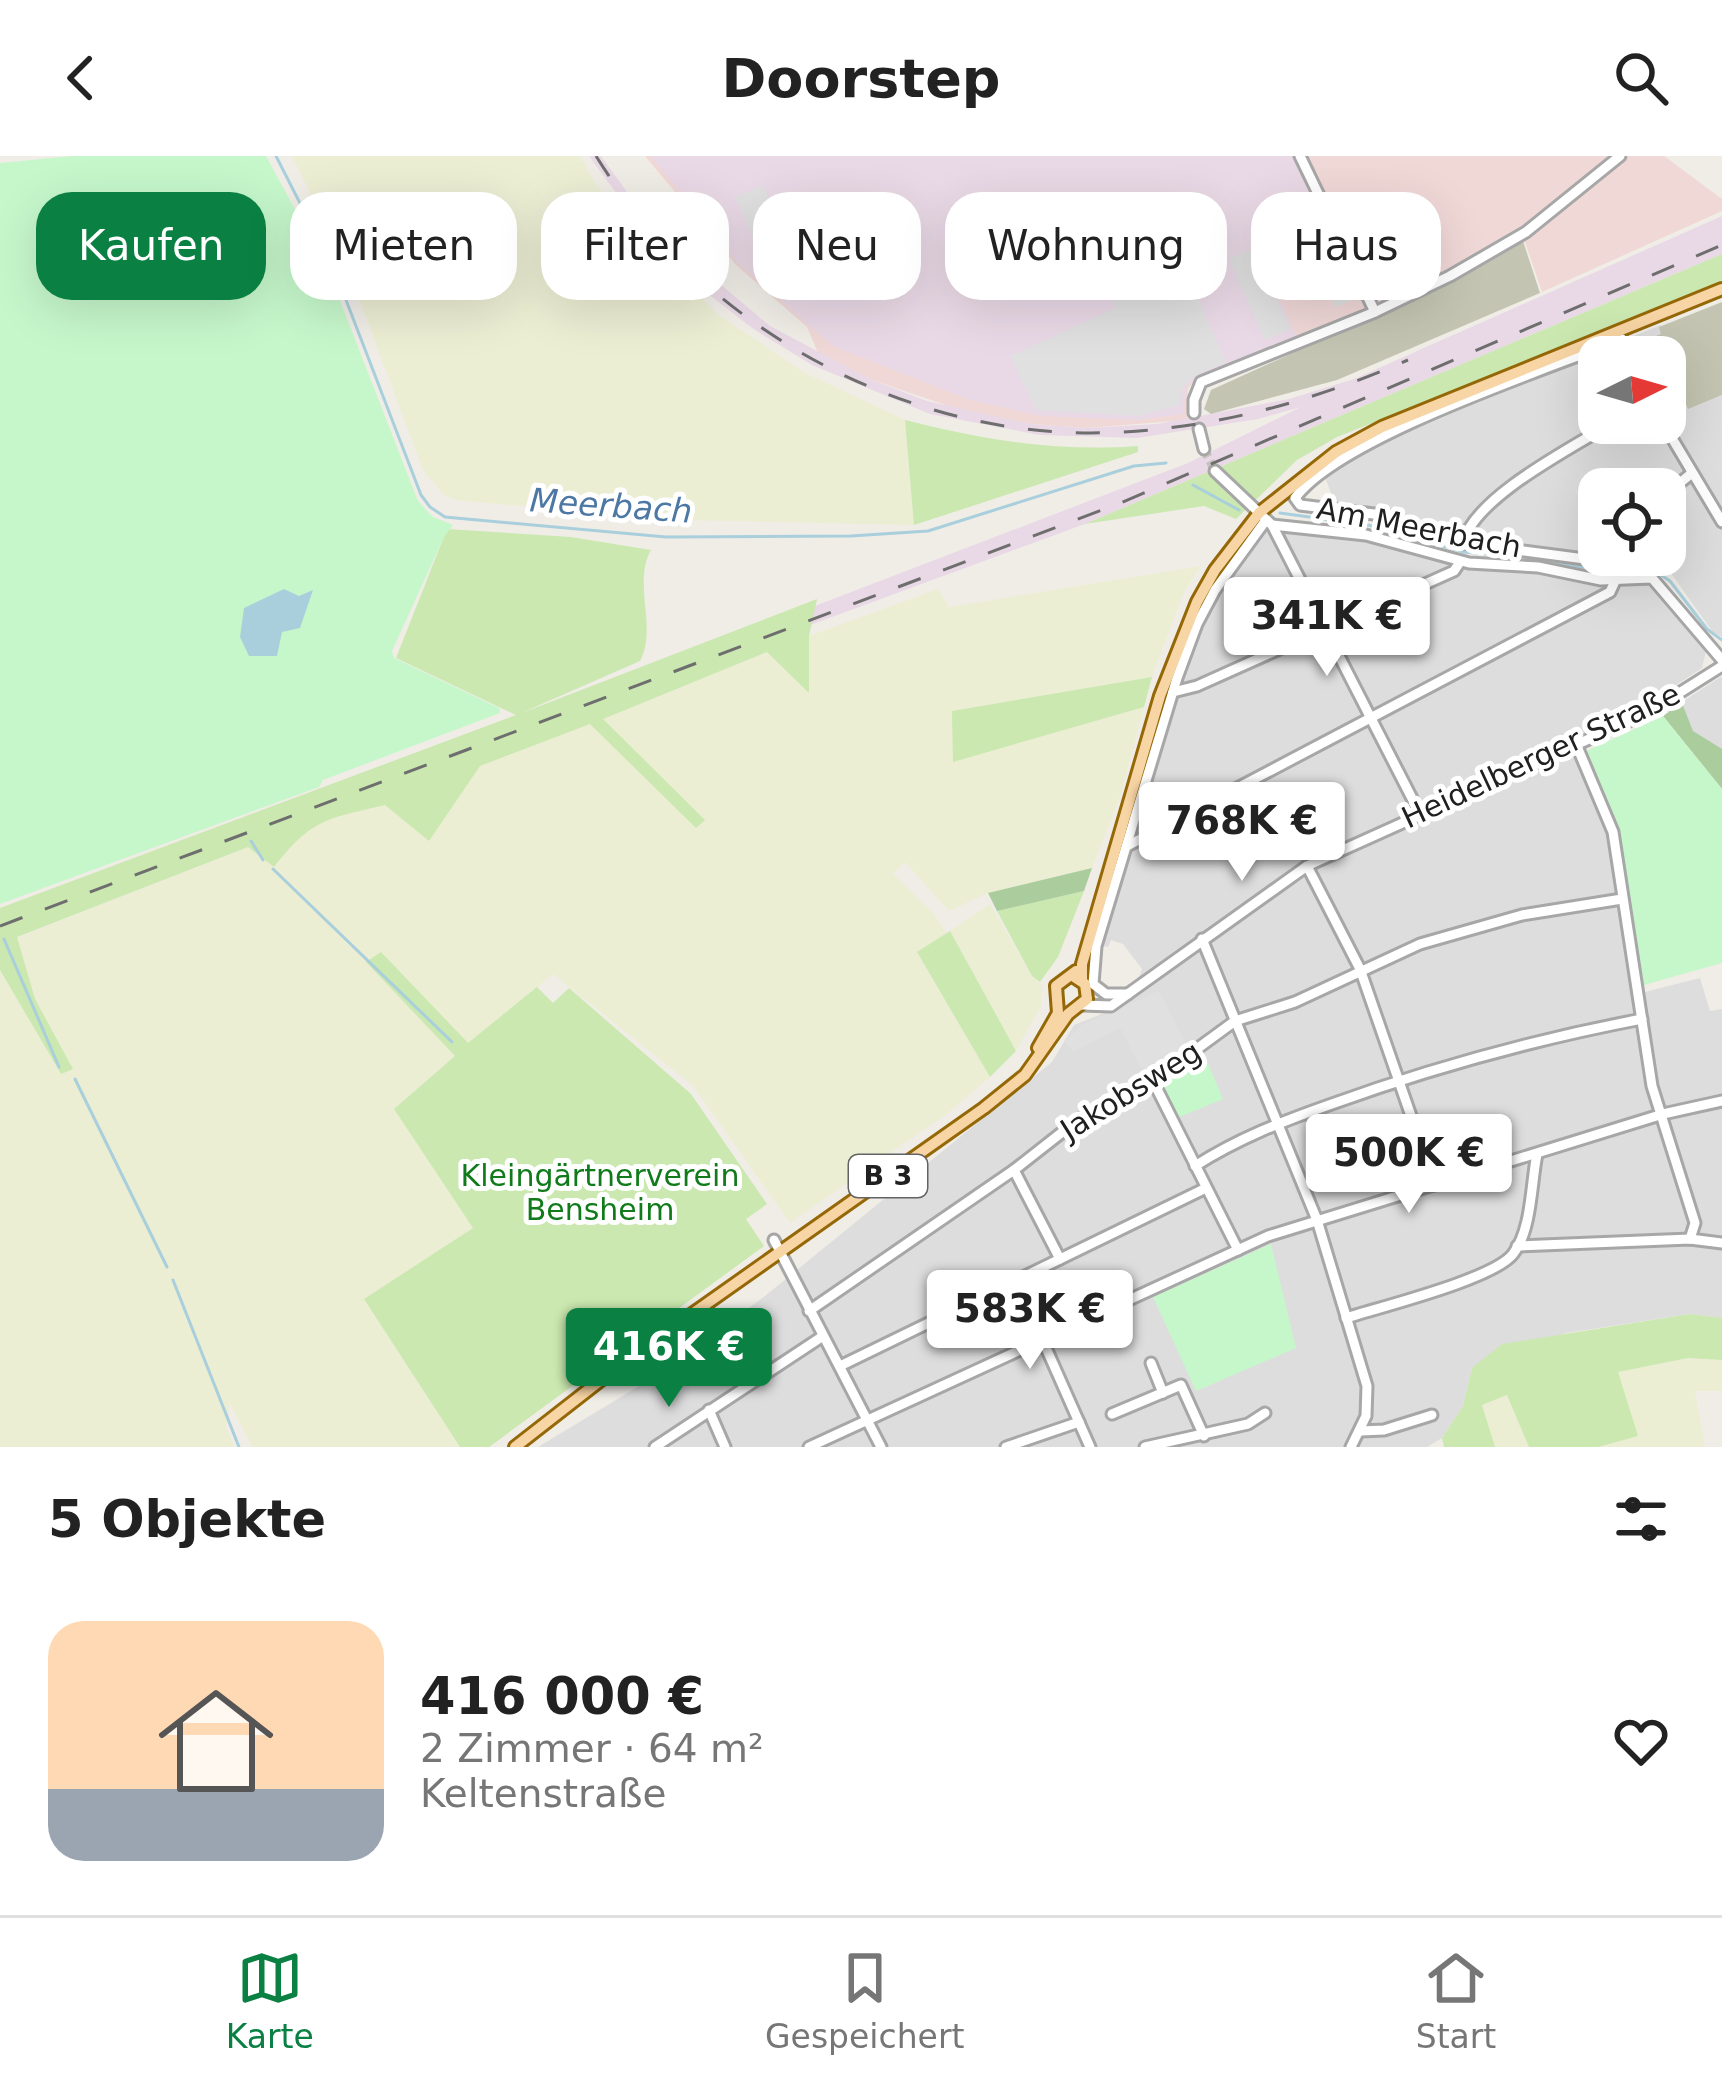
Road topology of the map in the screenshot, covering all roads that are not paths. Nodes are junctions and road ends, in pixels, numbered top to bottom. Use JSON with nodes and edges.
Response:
{"nodes":[{"id":1,"x":1300,"y":156,"type":"edge"},
{"id":2,"x":1620,"y":156,"type":"edge"},
{"id":3,"x":1722,"y":290,"type":"edge"},
{"id":4,"x":1375,"y":312,"type":"junction"},
{"id":5,"x":1578,"y":357,"type":"edge"},
{"id":6,"x":1194,"y":413,"type":"dead end"},
{"id":7,"x":1199,"y":428,"type":"dead end"},
{"id":8,"x":1578,"y":444,"type":"edge"},
{"id":9,"x":1675,"y":444,"type":"edge"},
{"id":10,"x":1204,"y":449,"type":"tunnel mouth"},
{"id":11,"x":1214,"y":471,"type":"tunnel mouth"},
{"id":12,"x":1692,"y":473,"type":"junction"},
{"id":13,"x":1686,"y":478,"type":"edge"},
{"id":14,"x":1722,"y":494,"type":"edge"},
{"id":15,"x":1708,"y":501,"type":"junction"},
{"id":16,"x":1266,"y":519,"type":"junction"},
{"id":17,"x":1722,"y":522,"type":"edge"},
{"id":18,"x":1463,"y":543,"type":"junction"},
{"id":19,"x":1578,"y":559,"type":"edge"},
{"id":20,"x":1460,"y":562,"type":"junction"},
{"id":21,"x":1616,"y":579,"type":"junction"},
{"id":22,"x":1326,"y":629,"type":"junction"},
{"id":23,"x":1722,"y":663,"type":"edge"},
{"id":24,"x":1173,"y":692,"type":"junction"},
{"id":25,"x":1373,"y":718,"type":"junction"},
{"id":26,"x":1576,"y":743,"type":"junction"},
{"id":27,"x":1420,"y":814,"type":"junction"},
{"id":28,"x":1127,"y":846,"type":"junction"},
{"id":29,"x":1307,"y":866,"type":"junction"},
{"id":30,"x":1622,"y":899,"type":"junction"},
{"id":31,"x":1202,"y":939,"type":"junction"},
{"id":32,"x":1360,"y":969,"type":"junction"},
{"id":33,"x":1081,"y":981,"type":"junction"},
{"id":34,"x":1132,"y":993,"type":"junction"},
{"id":35,"x":1119,"y":1002,"type":"junction"},
{"id":36,"x":1060,"y":1004,"type":"junction"},
{"id":37,"x":1079,"y":1007,"type":"junction"},
{"id":38,"x":1642,"y":1019,"type":"junction"},
{"id":39,"x":1235,"y":1021,"type":"junction"},
{"id":40,"x":1400,"y":1077,"type":"junction"},
{"id":41,"x":1153,"y":1081,"type":"junction"},
{"id":42,"x":1010,"y":1087,"type":"junction"},
{"id":43,"x":1722,"y":1101,"type":"edge"},
{"id":44,"x":1663,"y":1114,"type":"junction"},
{"id":45,"x":1277,"y":1121,"type":"junction"},
{"id":46,"x":1537,"y":1154,"type":"junction"},
{"id":47,"x":1195,"y":1166,"type":"junction"},
{"id":48,"x":1014,"y":1170,"type":"junction"},
{"id":49,"x":1435,"y":1185,"type":"junction"},
{"id":50,"x":1206,"y":1188,"type":"junction"},
{"id":51,"x":1317,"y":1220,"type":"junction"},
{"id":52,"x":1690,"y":1239,"type":"junction"},
{"id":53,"x":1722,"y":1243,"type":"edge"},
{"id":54,"x":777,"y":1246,"type":"junction"},
{"id":55,"x":1238,"y":1250,"type":"junction"},
{"id":56,"x":1514,"y":1252,"type":"junction"},
{"id":57,"x":1060,"y":1259,"type":"junction"},
{"id":58,"x":809,"y":1311,"type":"junction"},
{"id":59,"x":1346,"y":1318,"type":"junction"},
{"id":60,"x":823,"y":1336,"type":"junction"},
{"id":61,"x":1043,"y":1341,"type":"junction"},
{"id":62,"x":1150,"y":1363,"type":"dead end"},
{"id":63,"x":840,"y":1366,"type":"junction"},
{"id":64,"x":1163,"y":1393,"type":"junction"},
{"id":65,"x":709,"y":1410,"type":"junction"},
{"id":66,"x":1265,"y":1413,"type":"dead end"},
{"id":67,"x":1112,"y":1414,"type":"dead end"},
{"id":68,"x":1432,"y":1415,"type":"dead end"},
{"id":69,"x":868,"y":1421,"type":"junction"},
{"id":70,"x":1079,"y":1422,"type":"junction"},
{"id":71,"x":1361,"y":1431,"type":"junction"},
{"id":72,"x":1204,"y":1436,"type":"junction"},
{"id":73,"x":515,"y":1447,"type":"edge"},
{"id":74,"x":655,"y":1447,"type":"edge"},
{"id":75,"x":725,"y":1447,"type":"edge"},
{"id":76,"x":809,"y":1447,"type":"edge"},
{"id":77,"x":881,"y":1447,"type":"edge"},
{"id":78,"x":1006,"y":1447,"type":"edge"},
{"id":79,"x":1090,"y":1447,"type":"edge"},
{"id":80,"x":1145,"y":1447,"type":"edge"},
{"id":81,"x":1351,"y":1447,"type":"edge"}],
"edges":[{"from":1,"to":4,"type":"street"},
{"from":2,"to":4,"type":"street"},
{"from":3,"to":16,"type":"main road","number":"B 3"},
{"from":4,"to":6,"type":"street"},
{"from":5,"to":18,"type":"street","name":"Am Meerbach"},
{"from":7,"to":10,"type":"street"},
{"from":8,"to":18,"type":"street"},
{"from":9,"to":12,"type":"street"},
{"from":11,"to":16,"type":"street"},
{"from":12,"to":13,"type":"street"},
{"from":12,"to":15,"type":"street"},
{"from":14,"to":15,"type":"street"},
{"from":15,"to":17,"type":"street"},
{"from":16,"to":20,"type":"street"},
{"from":16,"to":22,"type":"street"},
{"from":16,"to":24,"type":"street"},
{"from":16,"to":33,"type":"main road","number":"B 3"},
{"from":18,"to":19,"type":"street","name":"Am Meerbach"},
{"from":20,"to":21,"type":"street"},
{"from":20,"to":22,"type":"street"},
{"from":21,"to":23,"type":"street"},
{"from":21,"to":25,"type":"street"},
{"from":22,"to":24,"type":"street"},
{"from":22,"to":25,"type":"street"},
{"from":23,"to":26,"type":"street","name":"Heidelberger Straße"},
{"from":24,"to":28,"type":"street"},
{"from":25,"to":27,"type":"street"},
{"from":25,"to":28,"type":"street"},
{"from":26,"to":27,"type":"street","name":"Heidelberger Straße"},
{"from":26,"to":30,"type":"street"},
{"from":27,"to":29,"type":"street","name":"Heidelberger Straße"},
{"from":28,"to":34,"type":"street"},
{"from":29,"to":31,"type":"street","name":"Heidelberger Straße"},
{"from":29,"to":32,"type":"street"},
{"from":30,"to":32,"type":"street","name":"Jakobsweg"},
{"from":30,"to":38,"type":"street"},
{"from":31,"to":34,"type":"street","name":"Heidelberger Straße"},
{"from":31,"to":39,"type":"street"},
{"from":32,"to":39,"type":"street","name":"Jakobsweg"},
{"from":32,"to":40,"type":"street"},
{"from":33,"to":35,"type":"street"},
{"from":33,"to":36,"type":"main road","number":"B 3"},
{"from":33,"to":37,"type":"main road","number":"B 3"},
{"from":34,"to":35,"type":"street","name":"Heidelberger Straße"},
{"from":35,"to":37,"type":"street"},
{"from":36,"to":37,"type":"main road"},
{"from":36,"to":42,"type":"main road","number":"B 3"},
{"from":37,"to":42,"type":"main road","number":"B 3"},
{"from":38,"to":40,"type":"street"},
{"from":38,"to":44,"type":"street"},
{"from":39,"to":41,"type":"street","name":"Jakobsweg"},
{"from":39,"to":45,"type":"street"},
{"from":40,"to":45,"type":"street"},
{"from":40,"to":49,"type":"street"},
{"from":41,"to":47,"type":"street"},
{"from":41,"to":48,"type":"street","name":"Jakobsweg"},
{"from":42,"to":54,"type":"main road","number":"B 3"},
{"from":43,"to":44,"type":"street"},
{"from":44,"to":46,"type":"street"},
{"from":44,"to":52,"type":"street"},
{"from":45,"to":47,"type":"street"},
{"from":45,"to":51,"type":"street"},
{"from":46,"to":49,"type":"street"},
{"from":46,"to":56,"type":"street"},
{"from":47,"to":50,"type":"street"},
{"from":48,"to":57,"type":"street"},
{"from":48,"to":58,"type":"street","name":"Jakobsweg"},
{"from":49,"to":51,"type":"street"},
{"from":50,"to":55,"type":"street"},
{"from":50,"to":57,"type":"street"},
{"from":51,"to":55,"type":"street"},
{"from":51,"to":59,"type":"street"},
{"from":52,"to":53,"type":"street"},
{"from":52,"to":56,"type":"street"},
{"from":54,"to":58,"type":"street"},
{"from":54,"to":73,"type":"main road","number":"B 3"},
{"from":55,"to":61,"type":"street"},
{"from":56,"to":59,"type":"street"},
{"from":57,"to":63,"type":"street"},
{"from":58,"to":60,"type":"street"},
{"from":59,"to":71,"type":"street"},
{"from":60,"to":63,"type":"street"},
{"from":60,"to":65,"type":"street"},
{"from":61,"to":69,"type":"street"},
{"from":61,"to":70,"type":"street"},
{"from":62,"to":64,"type":"street"},
{"from":63,"to":69,"type":"street"},
{"from":64,"to":67,"type":"street"},
{"from":64,"to":72,"type":"street"},
{"from":65,"to":74,"type":"street"},
{"from":65,"to":75,"type":"street"},
{"from":66,"to":72,"type":"street"},
{"from":68,"to":71,"type":"street"},
{"from":69,"to":76,"type":"street"},
{"from":69,"to":77,"type":"street"},
{"from":70,"to":78,"type":"street"},
{"from":70,"to":79,"type":"street"},
{"from":71,"to":81,"type":"street"},
{"from":72,"to":80,"type":"street"}]}
